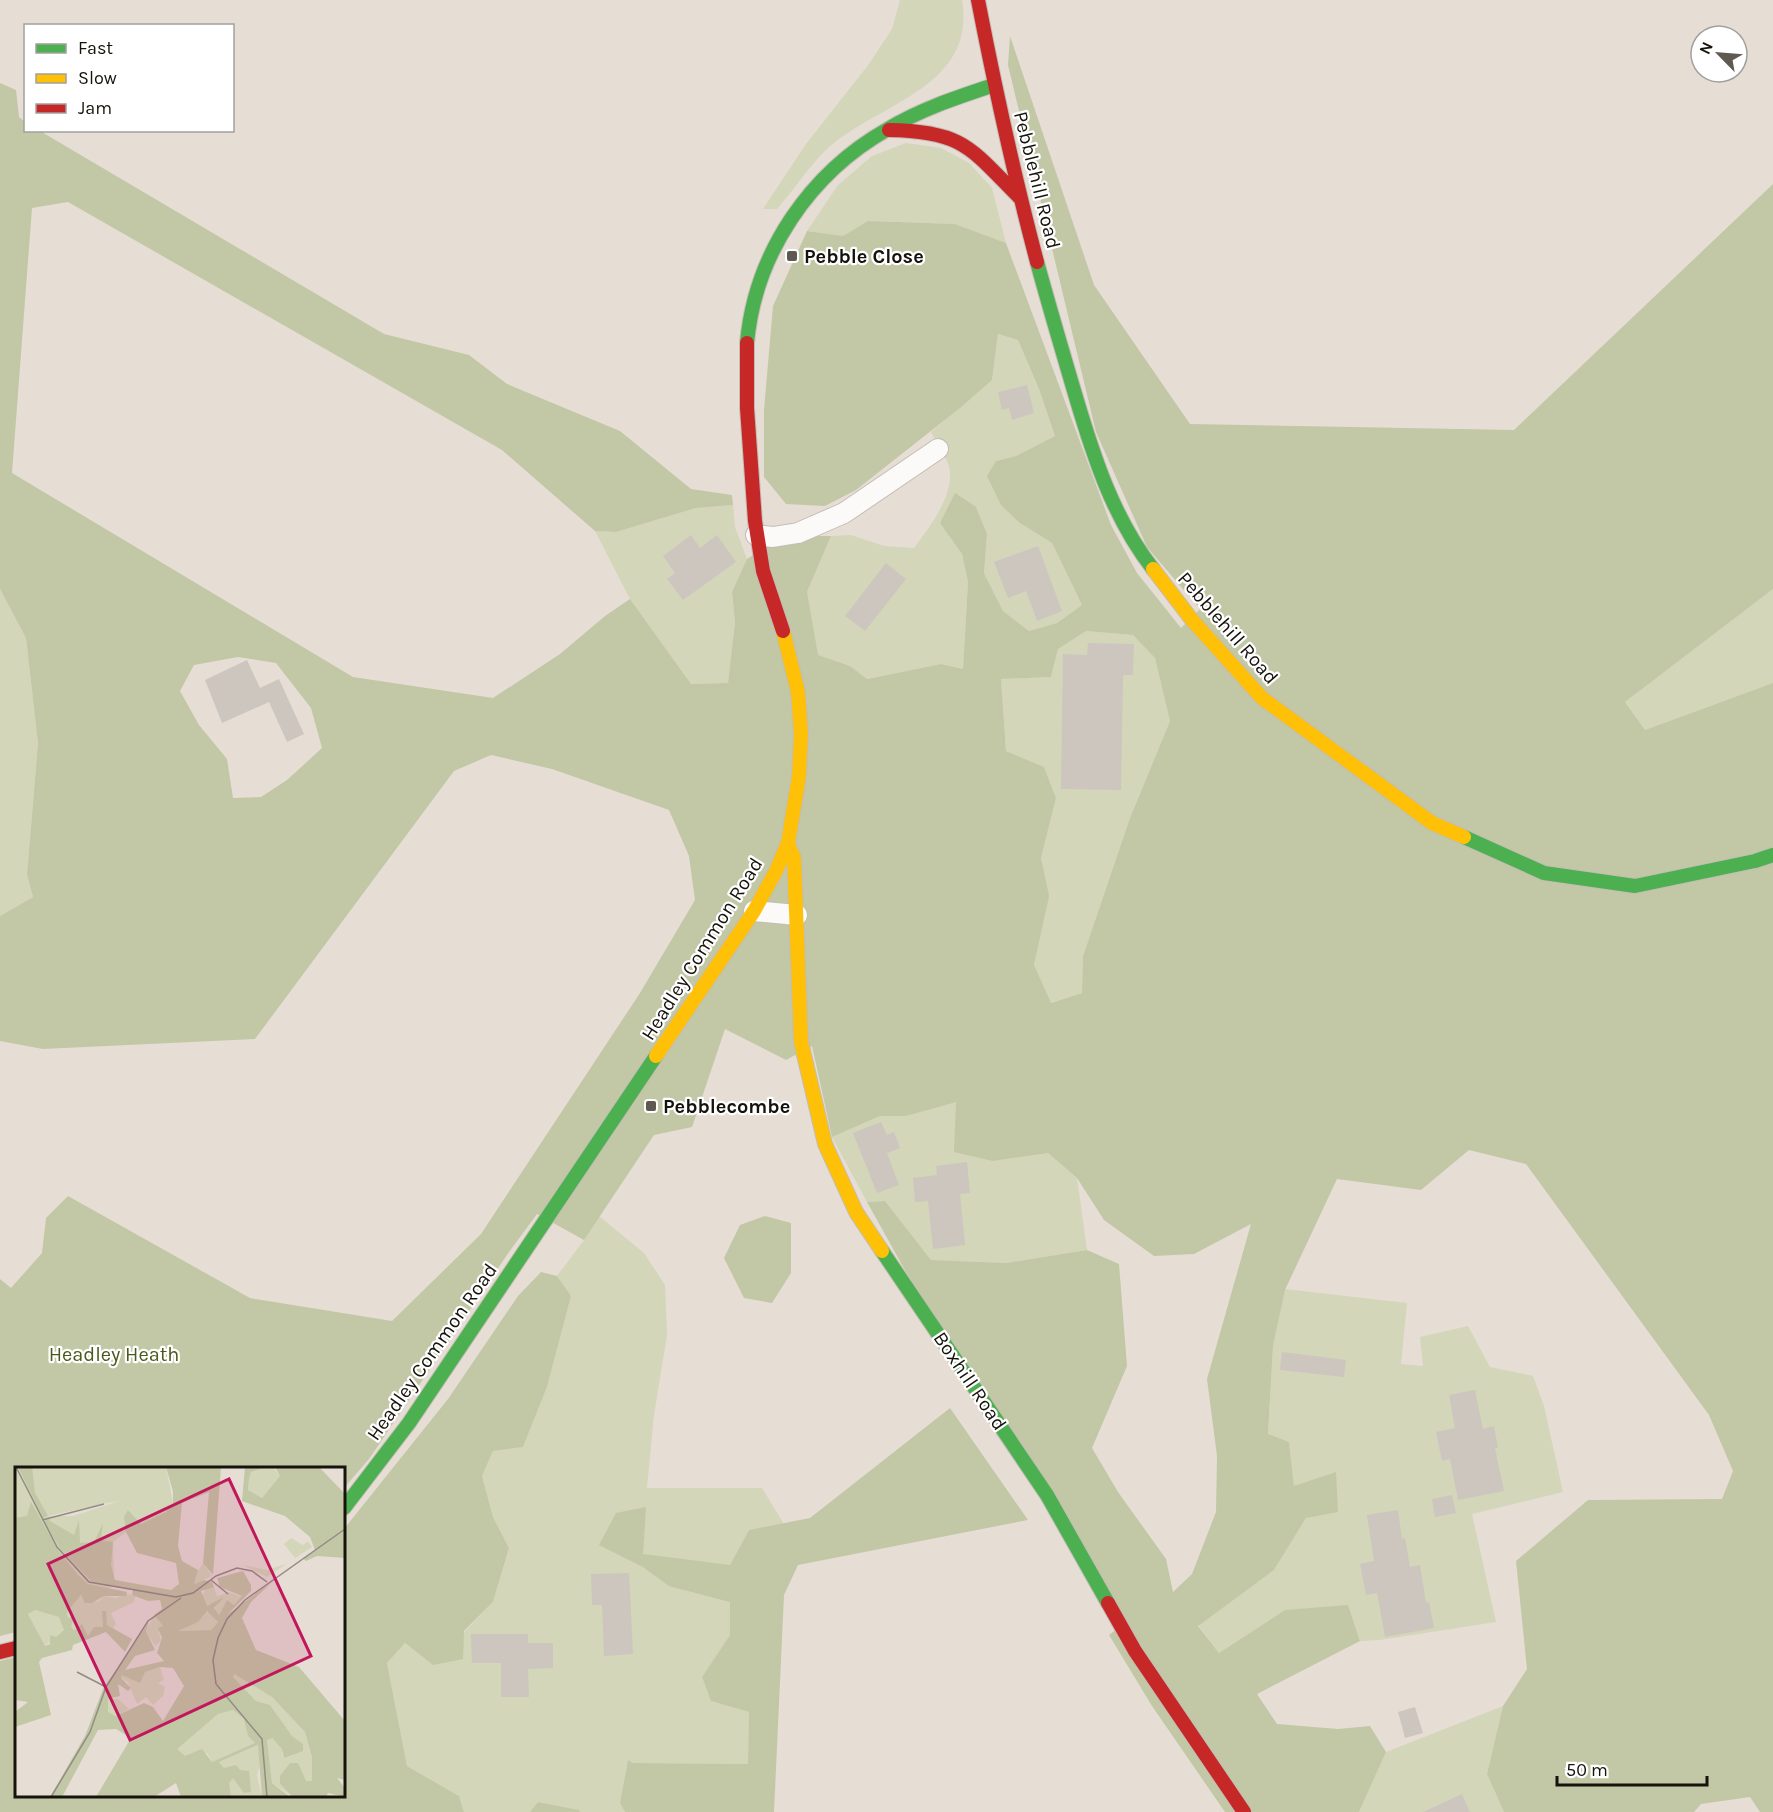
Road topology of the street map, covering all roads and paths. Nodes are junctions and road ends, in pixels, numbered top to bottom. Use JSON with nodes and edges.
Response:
{"nodes":[{"id":1,"x":978,"y":0,"type":"edge"},
{"id":2,"x":994,"y":85,"type":"junction"},
{"id":3,"x":885,"y":130,"type":"junction"},
{"id":4,"x":1020,"y":198,"type":"junction"},
{"id":5,"x":938,"y":449,"type":"dead end"},
{"id":6,"x":756,"y":535,"type":"junction"},
{"id":7,"x":788,"y":844,"type":"junction"},
{"id":8,"x":1773,"y":855,"type":"edge"},
{"id":9,"x":754,"y":911,"type":"junction"},
{"id":10,"x":797,"y":915,"type":"junction"},
{"id":11,"x":345,"y":1507,"type":"edge"},
{"id":12,"x":15,"y":1648,"type":"edge"},
{"id":13,"x":0,"y":1652,"type":"edge"},
{"id":14,"x":1244,"y":1812,"type":"edge"}],
"edges":[{"from":1,"to":2,"type":"main road","name":"Pebblehill Road"},
{"from":2,"to":3,"type":"main road","name":"Headley Common Road"},
{"from":2,"to":4,"type":"main road","name":"Pebblehill Road"},
{"from":3,"to":4,"type":"main road"},
{"from":3,"to":6,"type":"main road","name":"Headley Common Road"},
{"from":4,"to":8,"type":"main road","name":"Pebblehill Road"},
{"from":5,"to":6,"type":"street"},
{"from":6,"to":7,"type":"main road","name":"Headley Common Road"},
{"from":7,"to":9,"type":"main road","name":"Headley Common Road"},
{"from":7,"to":10,"type":"main road","name":"Boxhill Road"},
{"from":9,"to":10,"type":"street"},
{"from":9,"to":11,"type":"main road","name":"Headley Common Road"},
{"from":10,"to":14,"type":"main road","name":"Boxhill Road"},
{"from":12,"to":13,"type":"main road"}]}
